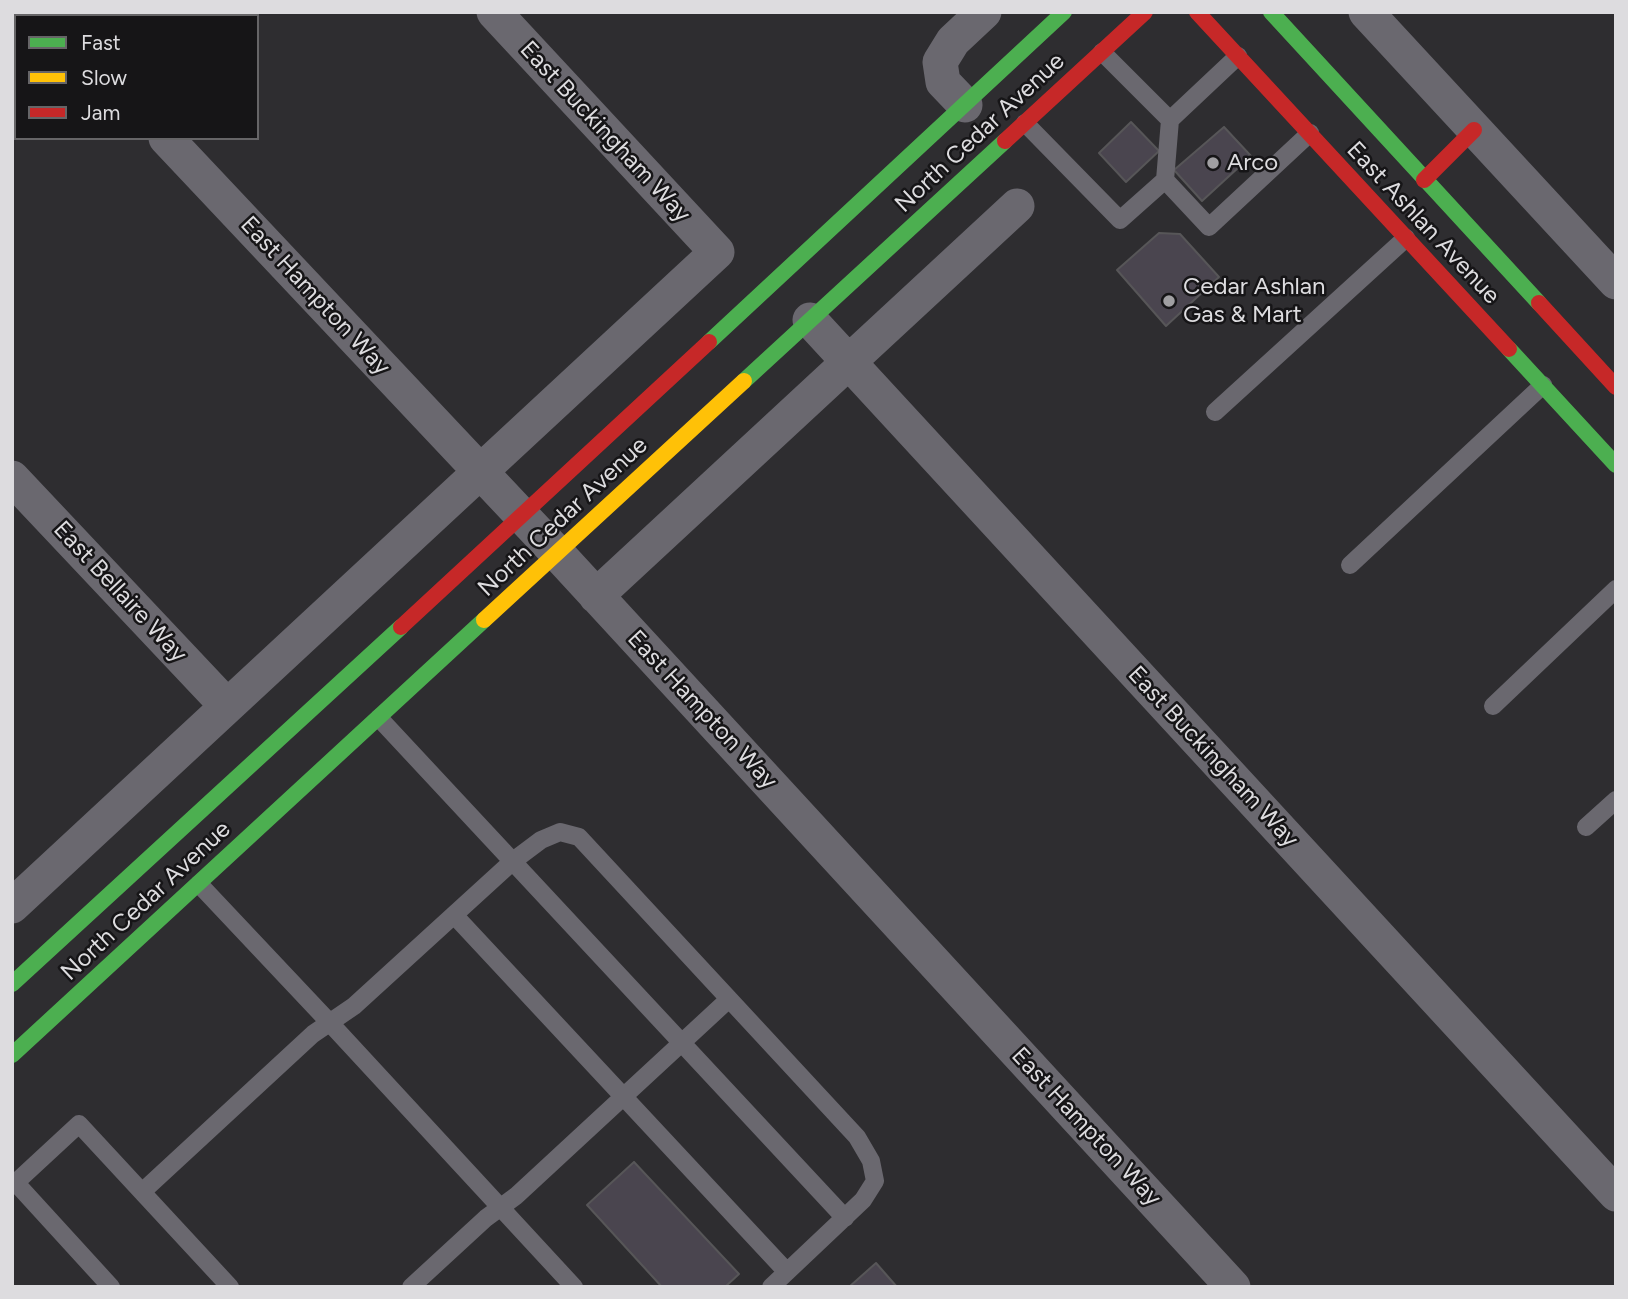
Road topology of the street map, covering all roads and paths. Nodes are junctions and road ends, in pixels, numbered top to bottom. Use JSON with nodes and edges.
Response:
{"nodes":[{"id":1,"x":494,"y":12,"type":"edge"},
{"id":2,"x":984,"y":12,"type":"edge"},
{"id":3,"x":1064,"y":12,"type":"edge"},
{"id":4,"x":1145,"y":12,"type":"edge"},
{"id":5,"x":1197,"y":12,"type":"edge"},
{"id":6,"x":1271,"y":12,"type":"edge"},
{"id":7,"x":1366,"y":12,"type":"edge"},
{"id":8,"x":1102,"y":52,"type":"junction"},
{"id":9,"x":1238,"y":56,"type":"junction"},
{"id":10,"x":965,"y":105,"type":"junction"},
{"id":11,"x":1170,"y":120,"type":"junction"},
{"id":12,"x":1025,"y":123,"type":"junction"},
{"id":13,"x":1474,"y":130,"type":"junction"},
{"id":14,"x":1310,"y":134,"type":"junction"},
{"id":15,"x":168,"y":140,"type":"edge"},
{"id":16,"x":1166,"y":180,"type":"junction"},
{"id":17,"x":1424,"y":180,"type":"junction"},
{"id":18,"x":1017,"y":206,"type":"dead end"},
{"id":19,"x":1406,"y":238,"type":"junction"},
{"id":20,"x":1616,"y":282,"type":"edge"},
{"id":21,"x":810,"y":320,"type":"junction"},
{"id":22,"x":849,"y":363,"type":"junction"},
{"id":23,"x":1543,"y":386,"type":"junction"},
{"id":24,"x":1616,"y":387,"type":"edge"},
{"id":25,"x":1215,"y":412,"type":"dead end"},
{"id":26,"x":1616,"y":465,"type":"edge"},
{"id":27,"x":480,"y":471,"type":"junction"},
{"id":28,"x":12,"y":478,"type":"edge"},
{"id":29,"x":522,"y":516,"type":"junction"},
{"id":30,"x":558,"y":554,"type":"junction"},
{"id":31,"x":1350,"y":565,"type":"dead end"},
{"id":32,"x":1616,"y":589,"type":"edge"},
{"id":33,"x":596,"y":596,"type":"junction"},
{"id":34,"x":227,"y":706,"type":"junction"},
{"id":35,"x":1493,"y":706,"type":"dead end"},
{"id":36,"x":379,"y":718,"type":"junction"},
{"id":37,"x":1616,"y":800,"type":"edge"},
{"id":38,"x":1586,"y":827,"type":"dead end"},
{"id":39,"x":513,"y":862,"type":"junction"},
{"id":40,"x":199,"y":884,"type":"junction"},
{"id":41,"x":12,"y":906,"type":"edge"},
{"id":42,"x":455,"y":916,"type":"junction"},
{"id":43,"x":12,"y":984,"type":"edge"},
{"id":44,"x":729,"y":999,"type":"junction"},
{"id":45,"x":330,"y":1023,"type":"junction"},
{"id":46,"x":682,"y":1043,"type":"junction"},
{"id":47,"x":12,"y":1055,"type":"edge"},
{"id":48,"x":624,"y":1097,"type":"junction"},
{"id":49,"x":14,"y":1185,"type":"edge"},
{"id":50,"x":142,"y":1192,"type":"junction"},
{"id":51,"x":1616,"y":1194,"type":"edge"},
{"id":52,"x":500,"y":1207,"type":"junction"},
{"id":53,"x":845,"y":1218,"type":"junction"},
{"id":54,"x":787,"y":1272,"type":"junction"},
{"id":55,"x":111,"y":1287,"type":"edge"},
{"id":56,"x":230,"y":1287,"type":"edge"},
{"id":57,"x":411,"y":1287,"type":"edge"},
{"id":58,"x":574,"y":1287,"type":"edge"},
{"id":59,"x":771,"y":1287,"type":"edge"},
{"id":60,"x":1233,"y":1287,"type":"edge"}],
"edges":[{"from":1,"to":27,"type":"street","name":"East Buckingham Way"},
{"from":2,"to":10,"type":"street"},
{"from":3,"to":10,"type":"main road","name":"North Cedar Avenue"},
{"from":4,"to":8,"type":"main road","name":"North Cedar Avenue"},
{"from":5,"to":9,"type":"main road","name":"East Ashlan Avenue"},
{"from":6,"to":17,"type":"main road","name":"East Ashlan Avenue"},
{"from":7,"to":13,"type":"street"},
{"from":8,"to":11,"type":"lane"},
{"from":8,"to":12,"type":"main road","name":"North Cedar Avenue"},
{"from":9,"to":11,"type":"lane"},
{"from":9,"to":14,"type":"main road","name":"East Ashlan Avenue"},
{"from":10,"to":29,"type":"main road","name":"North Cedar Avenue"},
{"from":11,"to":16,"type":"lane"},
{"from":12,"to":16,"type":"lane"},
{"from":12,"to":21,"type":"main road","name":"North Cedar Avenue"},
{"from":13,"to":17,"type":"main road"},
{"from":13,"to":20,"type":"street"},
{"from":14,"to":16,"type":"lane"},
{"from":14,"to":19,"type":"main road","name":"East Ashlan Avenue"},
{"from":15,"to":27,"type":"street","name":"East Hampton Way"},
{"from":17,"to":24,"type":"main road","name":"East Ashlan Avenue"},
{"from":18,"to":22,"type":"street"},
{"from":19,"to":23,"type":"main road","name":"East Ashlan Avenue"},
{"from":19,"to":25,"type":"lane"},
{"from":21,"to":22,"type":"street","name":"East Buckingham Way"},
{"from":21,"to":30,"type":"main road","name":"North Cedar Avenue"},
{"from":22,"to":33,"type":"street"},
{"from":22,"to":51,"type":"street","name":"East Buckingham Way"},
{"from":23,"to":26,"type":"main road","name":"East Ashlan Avenue"},
{"from":23,"to":31,"type":"lane"},
{"from":27,"to":29,"type":"street","name":"East Hampton Way"},
{"from":27,"to":34,"type":"street"},
{"from":28,"to":34,"type":"street","name":"East Bellaire Way"},
{"from":29,"to":30,"type":"street","name":"East Hampton Way"},
{"from":29,"to":43,"type":"main road","name":"North Cedar Avenue"},
{"from":30,"to":33,"type":"street","name":"East Hampton Way"},
{"from":30,"to":36,"type":"main road","name":"North Cedar Avenue"},
{"from":32,"to":35,"type":"lane"},
{"from":33,"to":60,"type":"street","name":"East Hampton Way"},
{"from":34,"to":41,"type":"street"},
{"from":36,"to":39,"type":"lane"},
{"from":36,"to":40,"type":"main road","name":"North Cedar Avenue"},
{"from":37,"to":38,"type":"lane"},
{"from":39,"to":42,"type":"lane"},
{"from":39,"to":44,"type":"lane"},
{"from":39,"to":46,"type":"lane"},
{"from":40,"to":45,"type":"lane"},
{"from":40,"to":47,"type":"main road","name":"North Cedar Avenue"},
{"from":42,"to":45,"type":"lane"},
{"from":42,"to":48,"type":"lane"},
{"from":44,"to":46,"type":"lane"},
{"from":44,"to":53,"type":"lane"},
{"from":45,"to":50,"type":"lane"},
{"from":45,"to":52,"type":"lane"},
{"from":46,"to":48,"type":"lane"},
{"from":46,"to":53,"type":"lane"},
{"from":48,"to":52,"type":"lane"},
{"from":48,"to":54,"type":"lane"},
{"from":49,"to":50,"type":"lane"},
{"from":49,"to":55,"type":"lane"},
{"from":50,"to":56,"type":"lane"},
{"from":52,"to":57,"type":"lane"},
{"from":52,"to":58,"type":"lane"},
{"from":53,"to":54,"type":"lane"},
{"from":54,"to":59,"type":"lane"}]}
